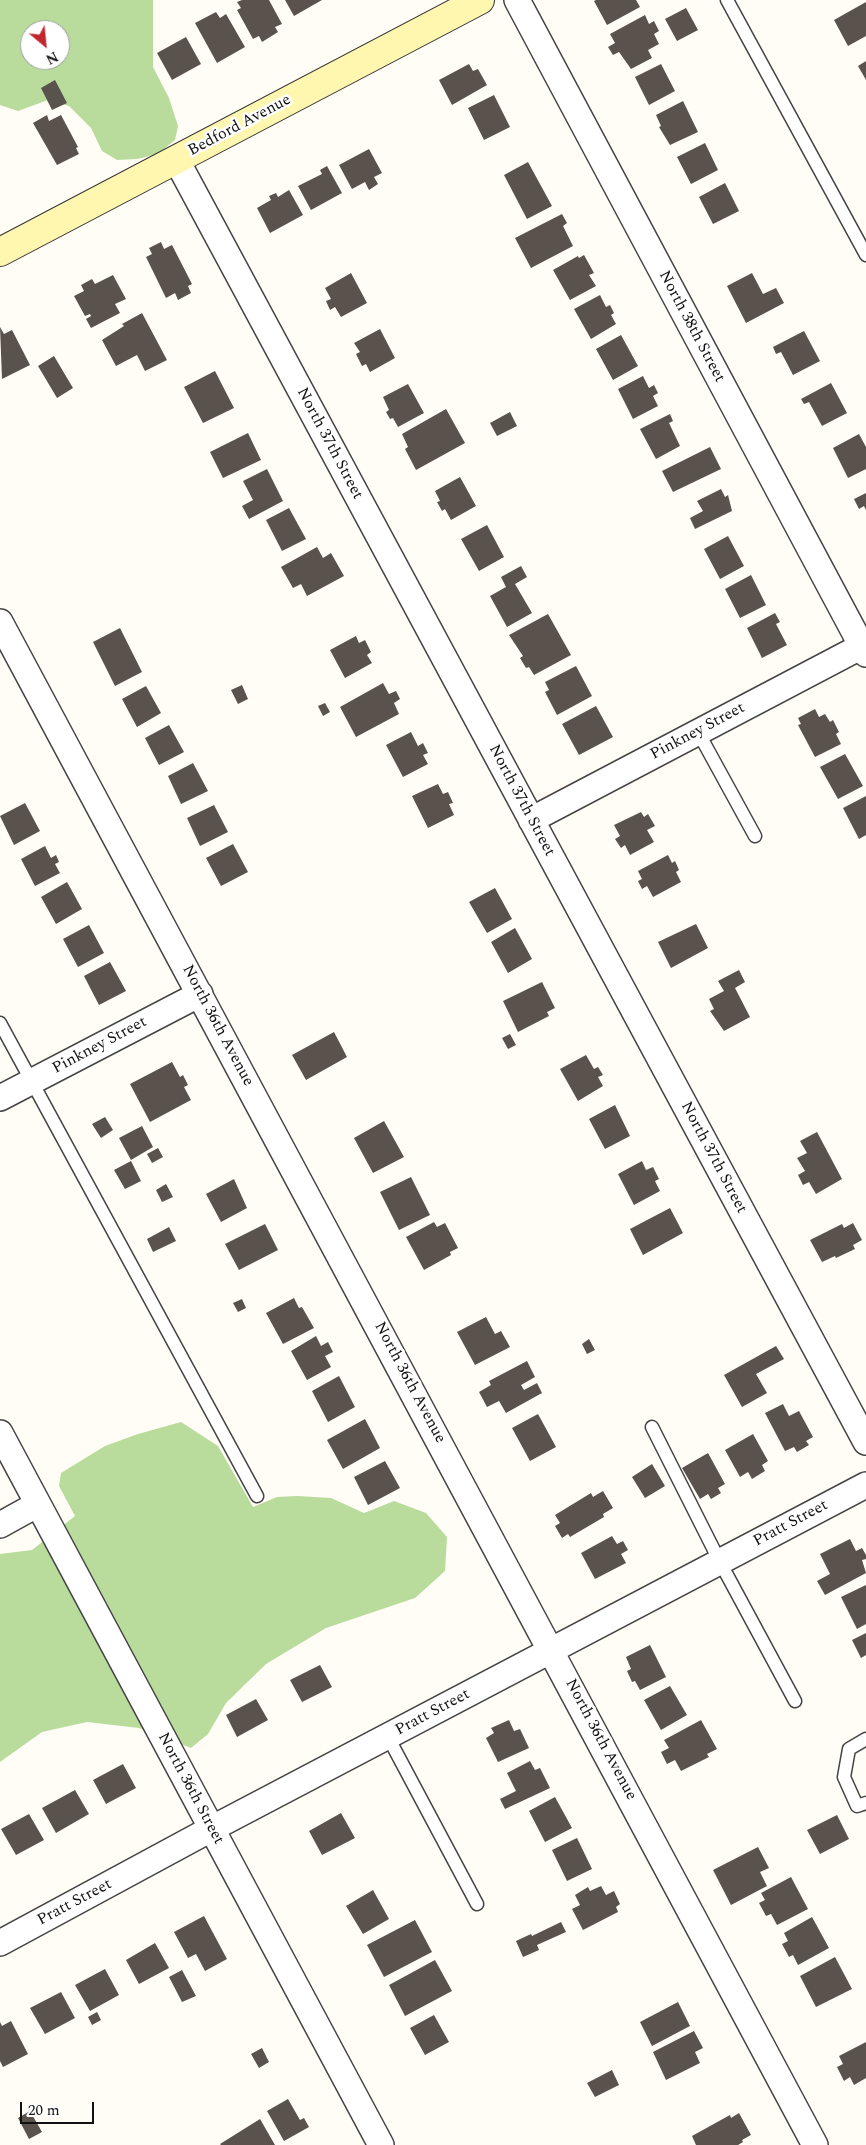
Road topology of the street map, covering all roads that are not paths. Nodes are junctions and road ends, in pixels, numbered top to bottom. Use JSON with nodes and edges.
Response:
{"nodes":[{"id":1,"x":480,"y":0,"type":"edge"},
{"id":2,"x":517,"y":0,"type":"edge"},
{"id":3,"x":727,"y":0,"type":"edge"},
{"id":4,"x":176,"y":160,"type":"junction"},
{"id":5,"x":0,"y":252,"type":"edge"},
{"id":6,"x":866,"y":256,"type":"edge"},
{"id":7,"x":0,"y":622,"type":"edge"},
{"id":8,"x":864,"y":648,"type":"edge"},
{"id":9,"x":698,"y":732,"type":"junction"},
{"id":10,"x":531,"y":820,"type":"junction"},
{"id":11,"x":755,"y":836,"type":"dead end"},
{"id":12,"x":200,"y":994,"type":"junction"},
{"id":13,"x":0,"y":1023,"type":"edge"},
{"id":14,"x":31,"y":1082,"type":"junction"},
{"id":15,"x":0,"y":1098,"type":"edge"},
{"id":16,"x":652,"y":1428,"type":"dead end"},
{"id":17,"x":0,"y":1433,"type":"edge"},
{"id":18,"x":866,"y":1442,"type":"edge"},
{"id":19,"x":866,"y":1485,"type":"edge"},
{"id":20,"x":257,"y":1496,"type":"dead end"},
{"id":21,"x":38,"y":1504,"type":"junction"},
{"id":22,"x":0,"y":1525,"type":"edge"},
{"id":23,"x":720,"y":1562,"type":"junction"},
{"id":24,"x":552,"y":1650,"type":"junction"},
{"id":25,"x":795,"y":1701,"type":"dead end"},
{"id":26,"x":388,"y":1737,"type":"junction"},
{"id":27,"x":866,"y":1739,"type":"edge"},
{"id":28,"x":866,"y":1803,"type":"edge"},
{"id":29,"x":211,"y":1829,"type":"junction"},
{"id":30,"x":477,"y":1904,"type":"dead end"},
{"id":31,"x":0,"y":1943,"type":"edge"},
{"id":32,"x":381,"y":2145,"type":"edge"},
{"id":33,"x":816,"y":2145,"type":"edge"}],
"edges":[{"from":1,"to":4,"type":"street","name":"Bedford Avenue"},
{"from":2,"to":8,"type":"street","name":"North 38th Street"},
{"from":3,"to":6,"type":"lane"},
{"from":4,"to":5,"type":"street","name":"Bedford Avenue"},
{"from":4,"to":10,"type":"street","name":"North 37th Street"},
{"from":7,"to":12,"type":"street","name":"North 36th Avenue"},
{"from":8,"to":9,"type":"street","name":"Pinkney Street"},
{"from":9,"to":10,"type":"street","name":"Pinkney Street"},
{"from":9,"to":11,"type":"lane"},
{"from":10,"to":18,"type":"street","name":"North 37th Street"},
{"from":12,"to":14,"type":"street","name":"Pinkney Street"},
{"from":12,"to":24,"type":"street","name":"North 36th Avenue"},
{"from":13,"to":14,"type":"lane"},
{"from":14,"to":15,"type":"street","name":"Pinkney Street"},
{"from":14,"to":20,"type":"lane"},
{"from":16,"to":23,"type":"lane"},
{"from":17,"to":21,"type":"street","name":"North 36th Street"},
{"from":19,"to":23,"type":"street","name":"Pratt Street"},
{"from":21,"to":22,"type":"street"},
{"from":21,"to":29,"type":"street","name":"North 36th Street"},
{"from":23,"to":24,"type":"street","name":"Pratt Street"},
{"from":23,"to":25,"type":"lane"},
{"from":24,"to":26,"type":"street","name":"Pratt Street"},
{"from":24,"to":33,"type":"street","name":"North 36th Avenue"},
{"from":26,"to":29,"type":"street","name":"Pratt Street"},
{"from":26,"to":30,"type":"lane"},
{"from":27,"to":28,"type":"lane"},
{"from":29,"to":31,"type":"street","name":"Pratt Street"},
{"from":29,"to":32,"type":"street","name":"North 36th Street"}]}
